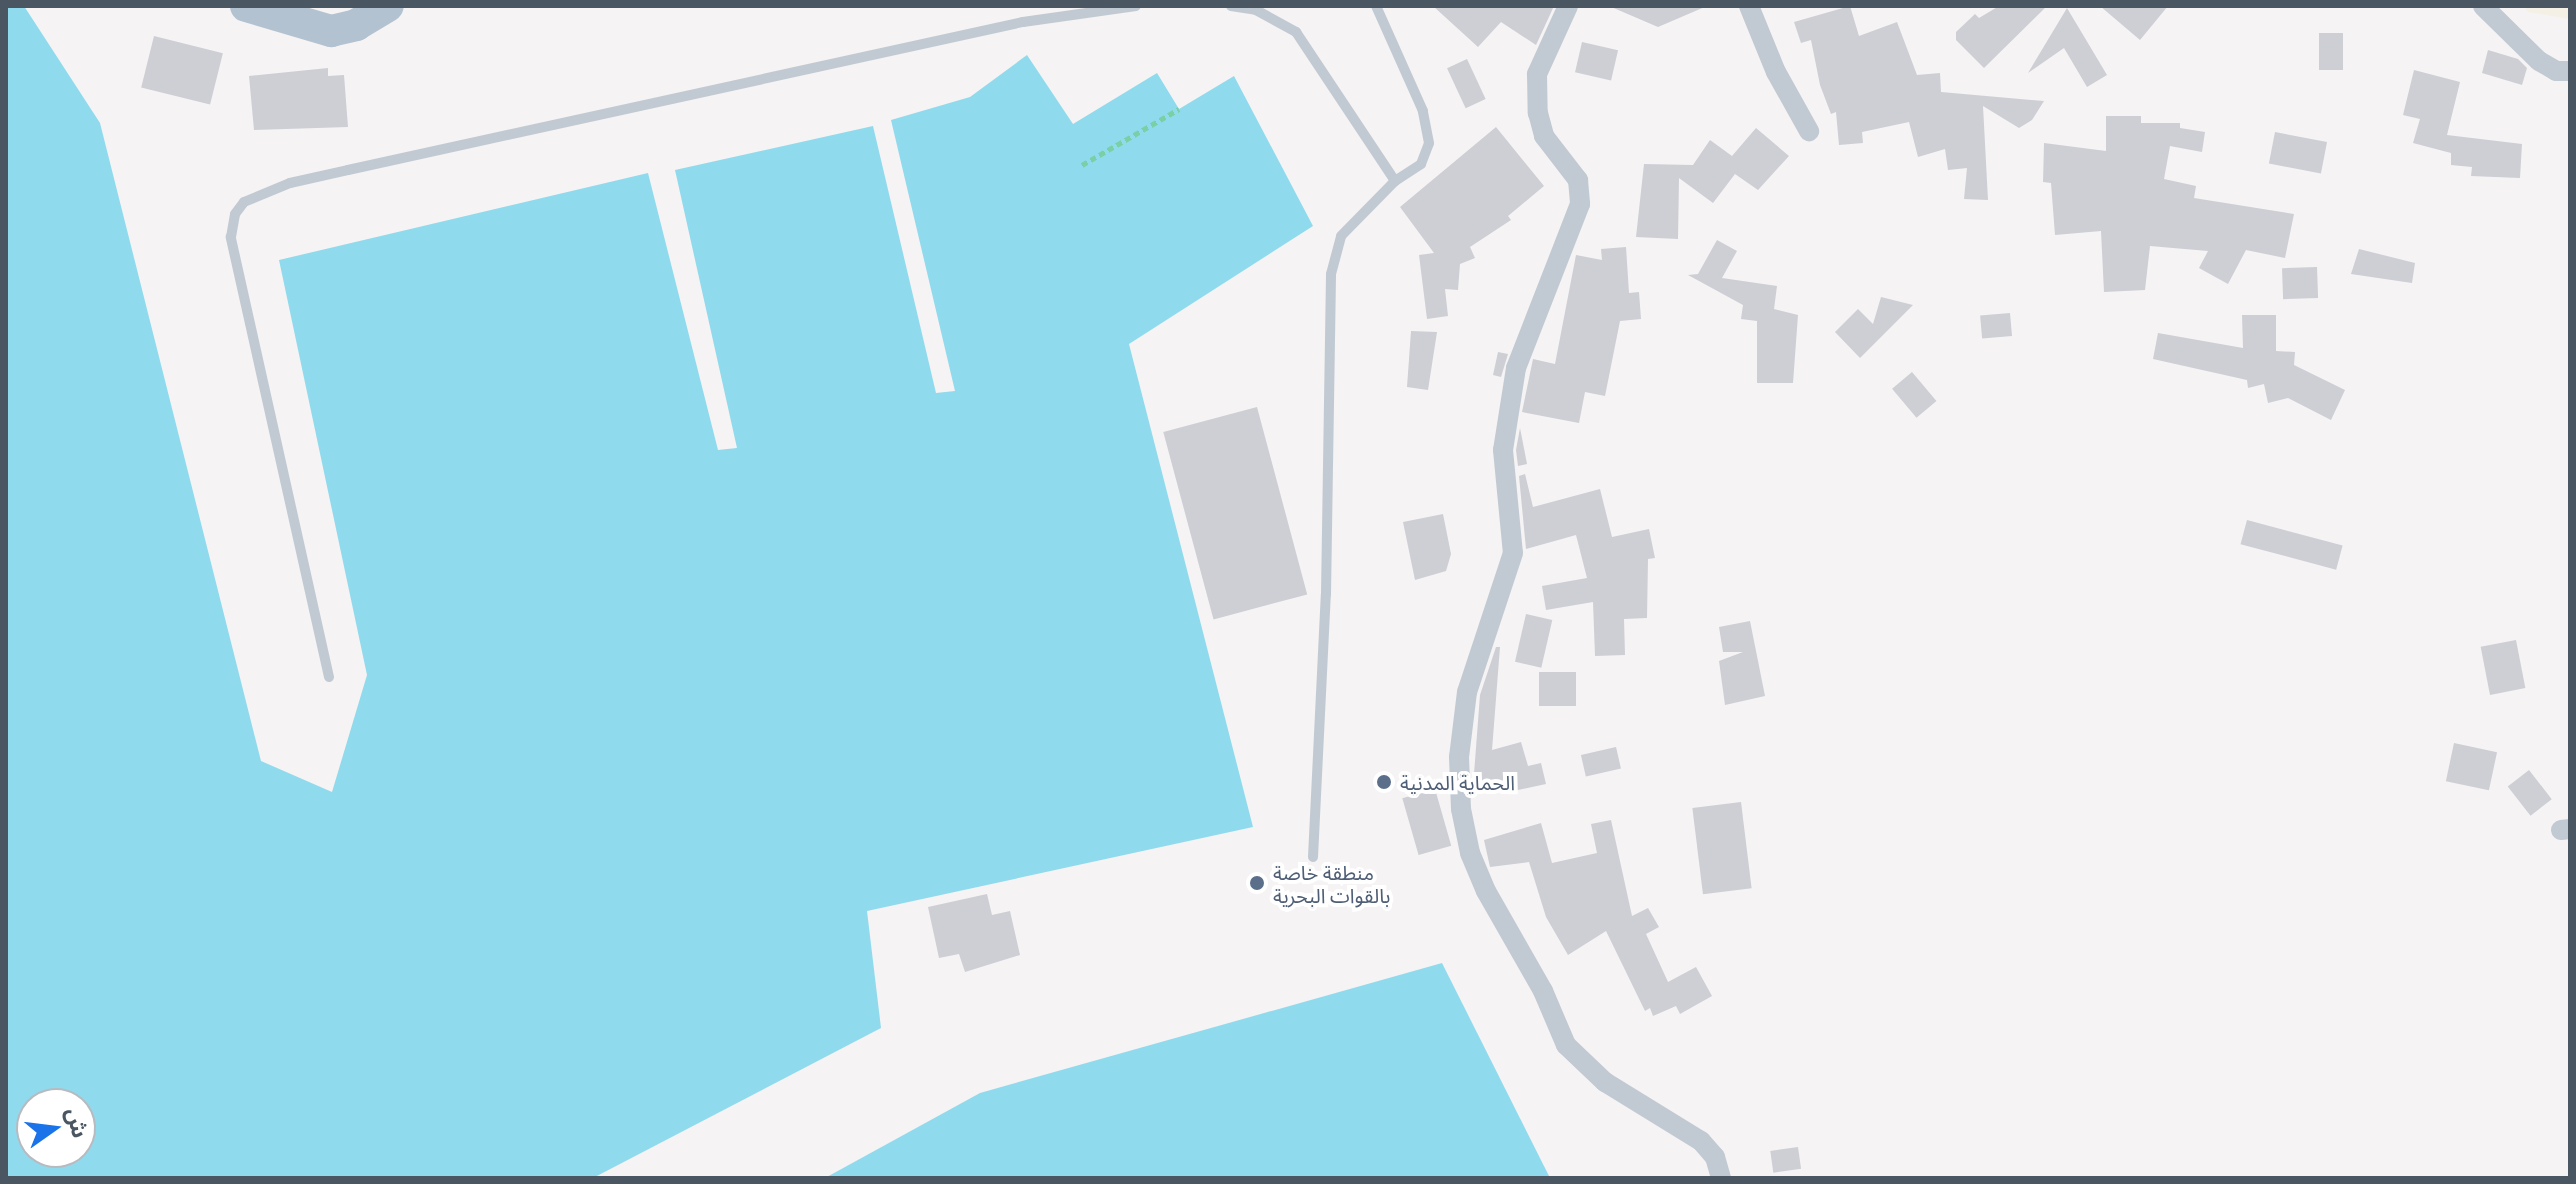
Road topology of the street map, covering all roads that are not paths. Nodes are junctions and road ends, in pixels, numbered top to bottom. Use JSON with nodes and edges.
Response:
{"nodes":[{"id":1,"x":246,"y":6,"type":"edge"},
{"id":2,"x":388,"y":6,"type":"edge"},
{"id":3,"x":1136,"y":6,"type":"edge"},
{"id":4,"x":1231,"y":6,"type":"edge"},
{"id":5,"x":1376,"y":6,"type":"edge"},
{"id":6,"x":1568,"y":6,"type":"edge"},
{"id":7,"x":1749,"y":6,"type":"edge"},
{"id":8,"x":2483,"y":6,"type":"edge"},
{"id":9,"x":2570,"y":71,"type":"edge"},
{"id":10,"x":1809,"y":131,"type":"dead end"},
{"id":11,"x":1395,"y":181,"type":"junction"},
{"id":12,"x":329,"y":677,"type":"dead end"},
{"id":13,"x":1313,"y":857,"type":"dead end"},
{"id":14,"x":1721,"y":1178,"type":"edge"}],
"edges":[{"from":1,"to":2,"type":"main road"},
{"from":3,"to":12,"type":"lane"},
{"from":4,"to":11,"type":"lane"},
{"from":5,"to":11,"type":"lane"},
{"from":6,"to":14,"type":"street"},
{"from":7,"to":10,"type":"street"},
{"from":8,"to":9,"type":"street"},
{"from":11,"to":13,"type":"lane"}]}
